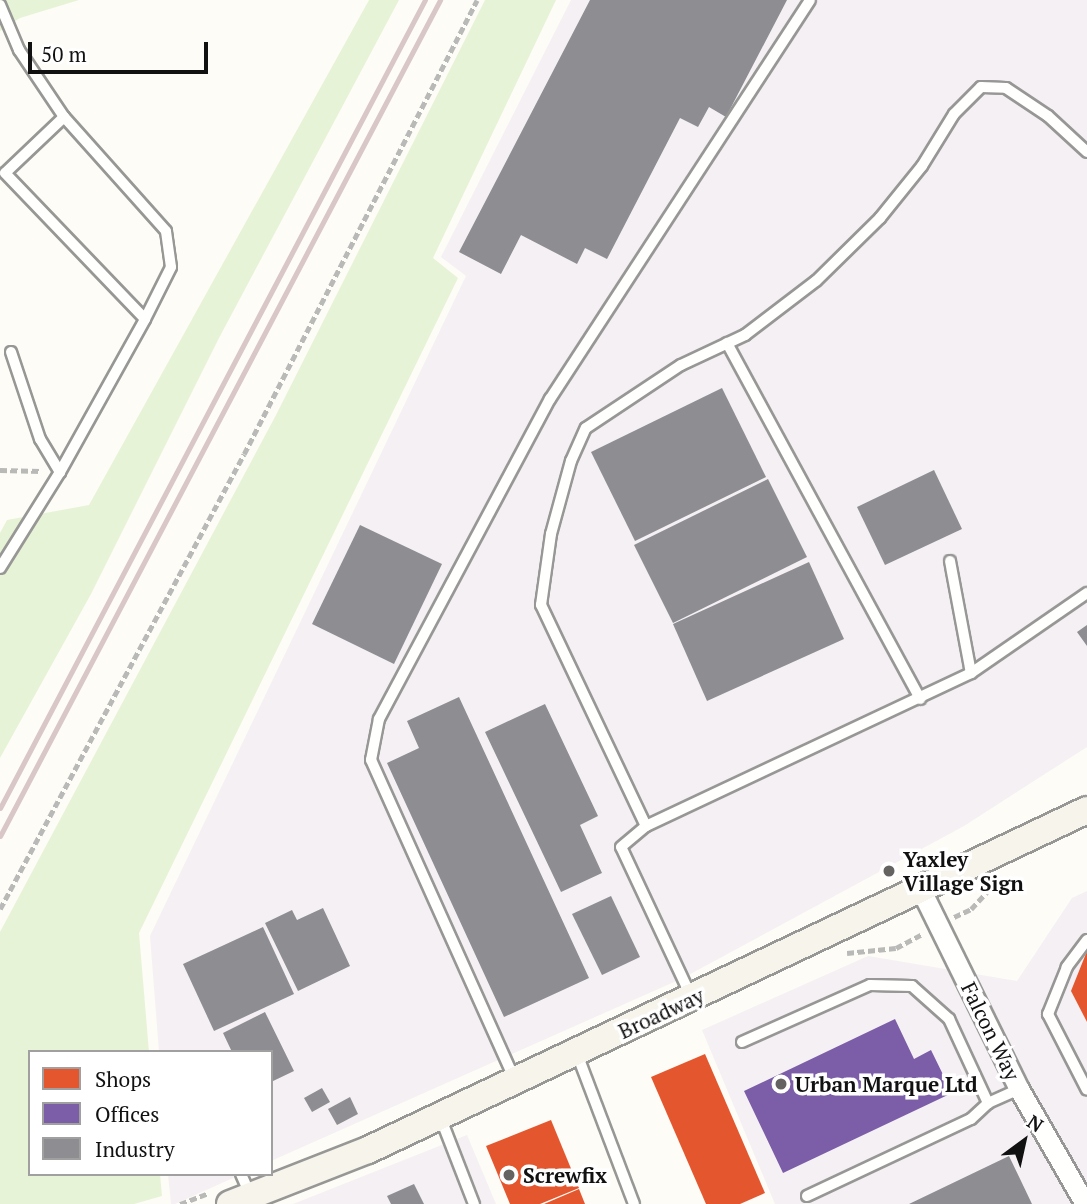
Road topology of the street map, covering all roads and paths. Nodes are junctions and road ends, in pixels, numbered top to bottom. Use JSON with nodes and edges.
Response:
{"nodes":[{"id":1,"x":477,"y":0,"type":"edge"},
{"id":2,"x":810,"y":0,"type":"edge"},
{"id":3,"x":0,"y":5,"type":"edge"},
{"id":4,"x":64,"y":117,"type":"junction"},
{"id":5,"x":1087,"y":152,"type":"edge"},
{"id":6,"x":2,"y":174,"type":"edge"},
{"id":7,"x":145,"y":320,"type":"junction"},
{"id":8,"x":727,"y":343,"type":"junction"},
{"id":9,"x":11,"y":352,"type":"dead end"},
{"id":10,"x":0,"y":470,"type":"edge"},
{"id":11,"x":60,"y":472,"type":"junction"},
{"id":12,"x":950,"y":561,"type":"dead end"},
{"id":13,"x":0,"y":568,"type":"edge"},
{"id":14,"x":1087,"y":593,"type":"edge"},
{"id":15,"x":971,"y":673,"type":"junction"},
{"id":16,"x":920,"y":699,"type":"junction"},
{"id":17,"x":1087,"y":810,"type":"edge"},
{"id":18,"x":646,"y":826,"type":"junction"},
{"id":19,"x":922,"y":892,"type":"junction"},
{"id":20,"x":0,"y":909,"type":"edge"},
{"id":21,"x":1087,"y":940,"type":"edge"},
{"id":22,"x":692,"y":998,"type":"junction"},
{"id":23,"x":742,"y":1042,"type":"dead end"},
{"id":24,"x":576,"y":1053,"type":"junction"},
{"id":25,"x":515,"y":1082,"type":"junction"},
{"id":26,"x":1019,"y":1089,"type":"junction"},
{"id":27,"x":1087,"y":1090,"type":"edge"},
{"id":28,"x":988,"y":1103,"type":"junction"},
{"id":29,"x":439,"y":1115,"type":"junction"},
{"id":30,"x":241,"y":1192,"type":"edge"},
{"id":31,"x":807,"y":1196,"type":"dead end"},
{"id":32,"x":1085,"y":1198,"type":"edge"},
{"id":33,"x":474,"y":1204,"type":"edge"},
{"id":34,"x":634,"y":1204,"type":"edge"}],
"edges":[{"from":1,"to":20,"type":"path"},
{"from":2,"to":25,"type":"lane"},
{"from":3,"to":4,"type":"lane"},
{"from":4,"to":6,"type":"lane"},
{"from":4,"to":7,"type":"lane"},
{"from":5,"to":8,"type":"lane"},
{"from":6,"to":7,"type":"lane"},
{"from":7,"to":11,"type":"lane"},
{"from":8,"to":16,"type":"lane"},
{"from":8,"to":18,"type":"lane"},
{"from":9,"to":11,"type":"lane"},
{"from":10,"to":11,"type":"path"},
{"from":11,"to":13,"type":"lane"},
{"from":12,"to":15,"type":"lane"},
{"from":14,"to":15,"type":"lane"},
{"from":15,"to":16,"type":"lane"},
{"from":16,"to":18,"type":"lane"},
{"from":17,"to":19,"type":"main road","name":"Broadway"},
{"from":18,"to":22,"type":"lane"},
{"from":19,"to":22,"type":"main road","name":"Broadway"},
{"from":19,"to":26,"type":"street","name":"Falcon Way"},
{"from":21,"to":27,"type":"lane"},
{"from":22,"to":24,"type":"main road","name":"Broadway"},
{"from":23,"to":28,"type":"lane"},
{"from":24,"to":25,"type":"main road","name":"Broadway"},
{"from":24,"to":34,"type":"lane"},
{"from":25,"to":29,"type":"main road","name":"Broadway"},
{"from":26,"to":28,"type":"lane"},
{"from":26,"to":32,"type":"street","name":"Falcon Way"},
{"from":28,"to":31,"type":"lane"},
{"from":29,"to":30,"type":"main road","name":"Broadway"},
{"from":29,"to":33,"type":"lane"}]}
